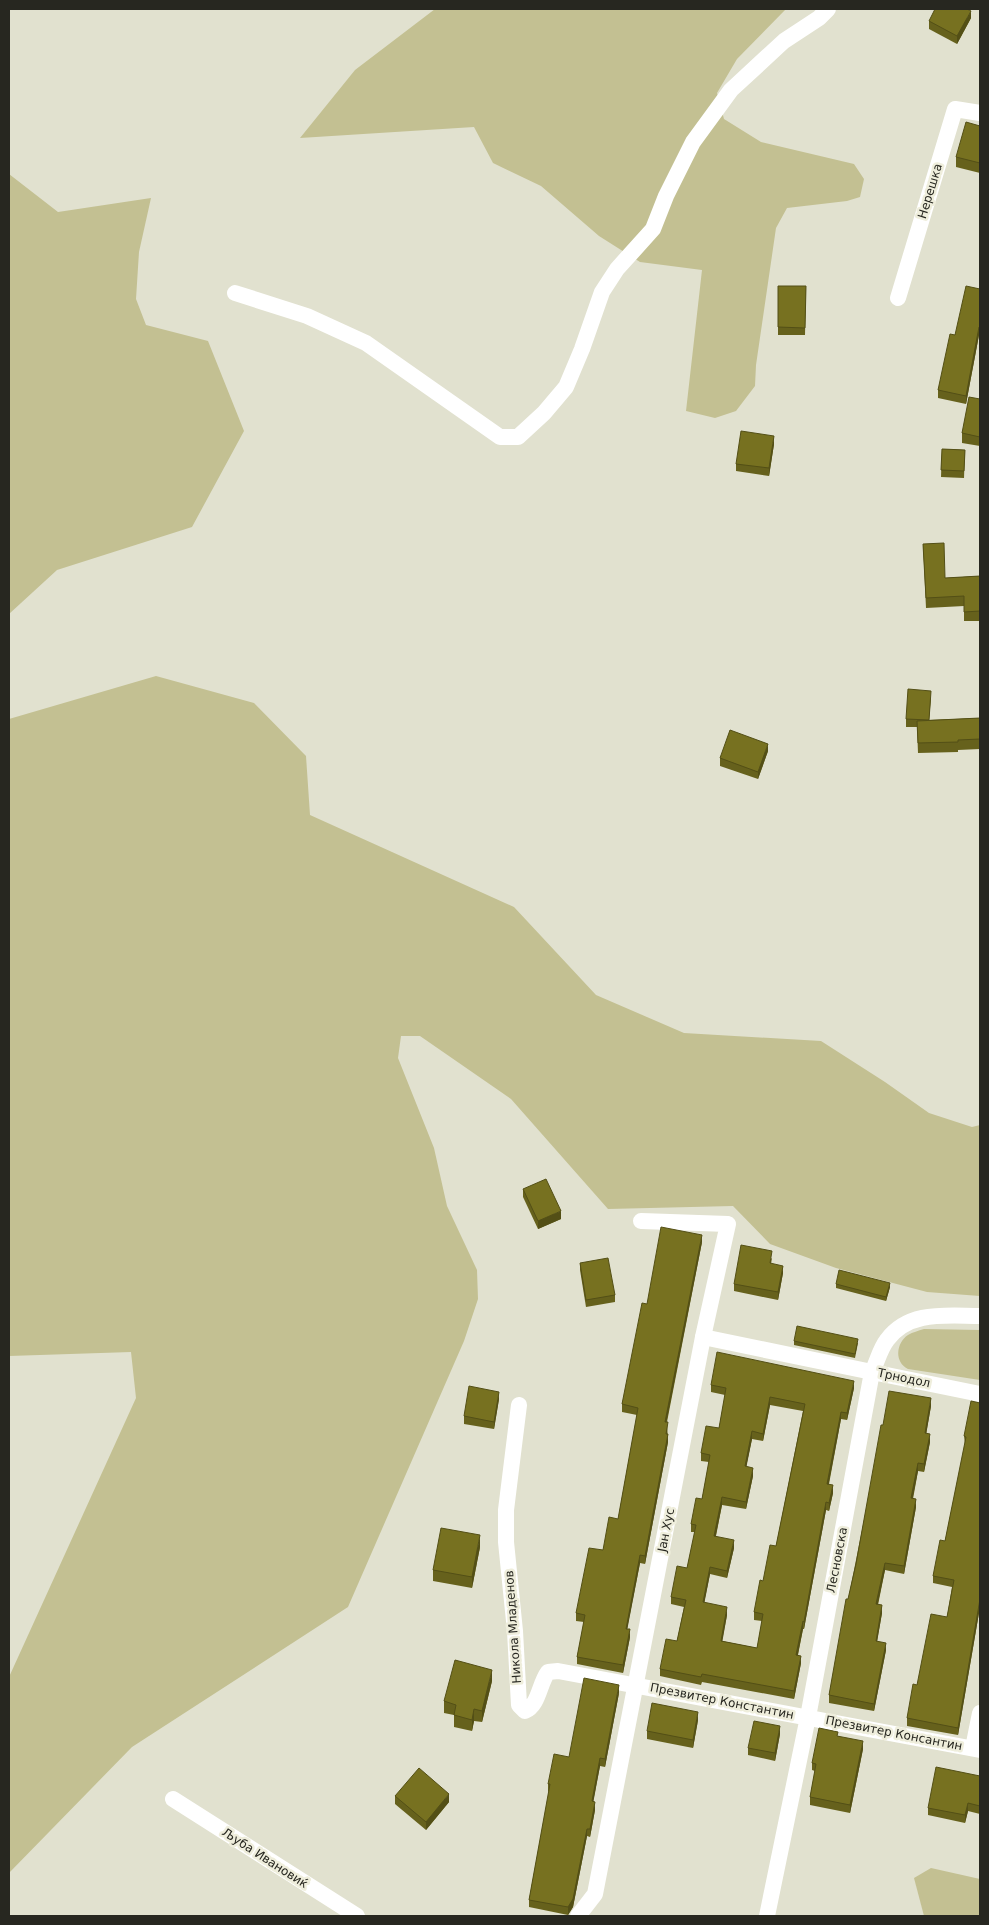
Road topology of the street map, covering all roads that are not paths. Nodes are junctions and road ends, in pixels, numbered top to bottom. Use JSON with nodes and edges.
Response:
{"nodes":[{"id":1,"x":828,"y":9,"type":"edge"},
{"id":2,"x":980,"y":113,"type":"edge"},
{"id":3,"x":235,"y":293,"type":"dead end"},
{"id":4,"x":898,"y":298,"type":"dead end"},
{"id":5,"x":641,"y":1222,"type":"dead end"},
{"id":6,"x":980,"y":1316,"type":"edge"},
{"id":7,"x":703,"y":1337,"type":"junction"},
{"id":8,"x":872,"y":1372,"type":"junction"},
{"id":9,"x":980,"y":1394,"type":"edge"},
{"id":10,"x":519,"y":1405,"type":"dead end"},
{"id":11,"x":636,"y":1684,"type":"junction"},
{"id":12,"x":980,"y":1713,"type":"edge"},
{"id":13,"x":808,"y":1717,"type":"junction"},
{"id":14,"x":977,"y":1749,"type":"edge"},
{"id":15,"x":173,"y":1799,"type":"dead end"},
{"id":16,"x":356,"y":1916,"type":"edge"},
{"id":17,"x":578,"y":1916,"type":"edge"},
{"id":18,"x":767,"y":1916,"type":"edge"}],
"edges":[{"from":1,"to":3,"type":"street"},
{"from":2,"to":4,"type":"street","name":"Нерешка"},
{"from":5,"to":7,"type":"street","name":"Јан Хус"},
{"from":6,"to":8,"type":"street","name":"Трнодол"},
{"from":7,"to":8,"type":"street"},
{"from":7,"to":11,"type":"street","name":"Јан Хус"},
{"from":8,"to":9,"type":"street","name":"Трнодол"},
{"from":8,"to":13,"type":"street","name":"Лесновска"},
{"from":10,"to":11,"type":"street","name":"Никола Младенов"},
{"from":11,"to":13,"type":"street","name":"Презвитер Константин"},
{"from":11,"to":17,"type":"street","name":"Јан Хус"},
{"from":12,"to":14,"type":"street"},
{"from":13,"to":14,"type":"street","name":"Презвитер Консантин"},
{"from":13,"to":18,"type":"street","name":"Лесновска"},
{"from":15,"to":16,"type":"street","name":"Љуба Ивановиќ"}]}
